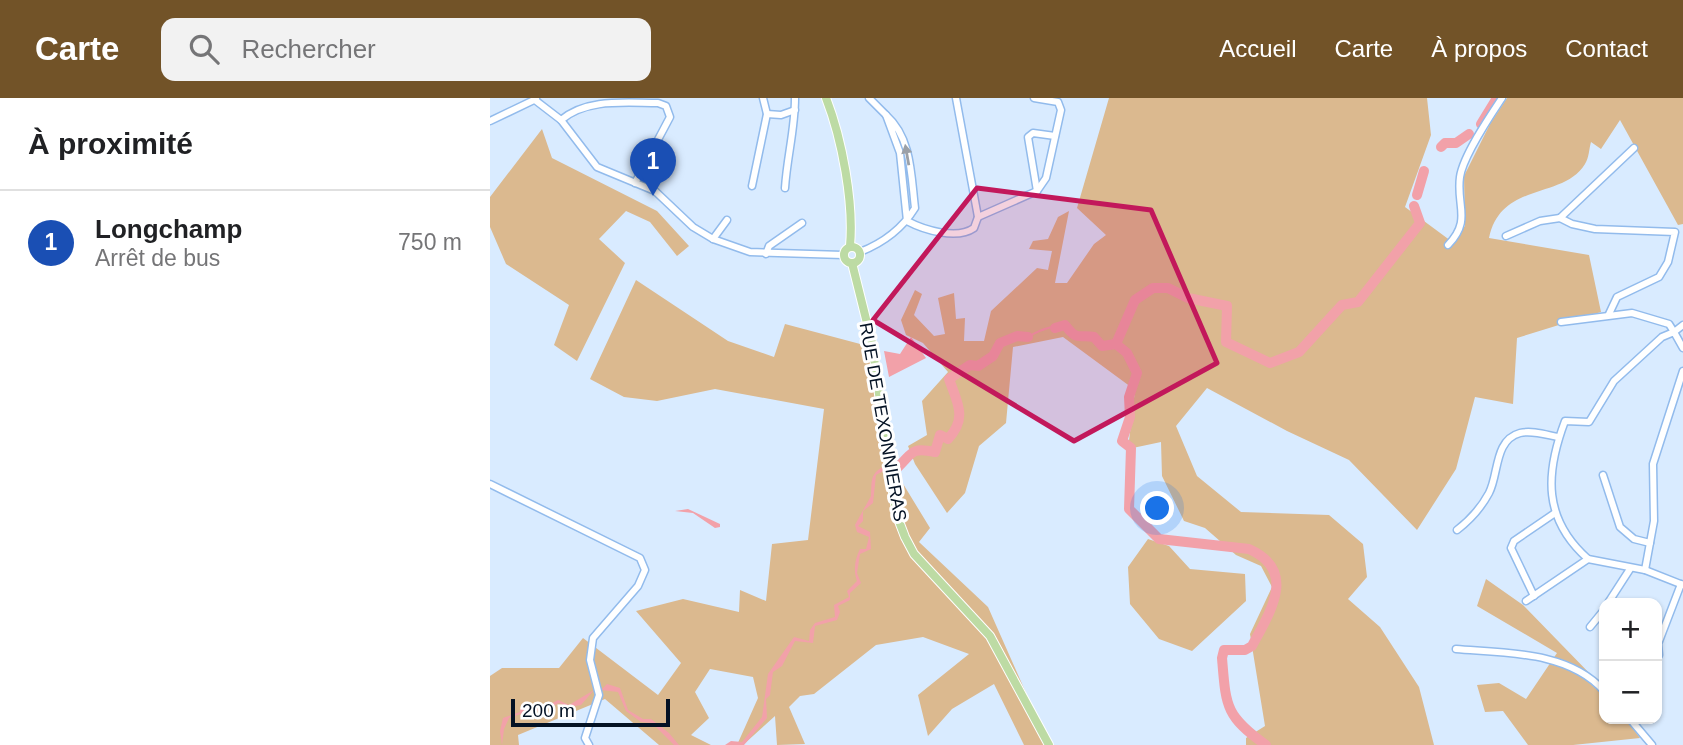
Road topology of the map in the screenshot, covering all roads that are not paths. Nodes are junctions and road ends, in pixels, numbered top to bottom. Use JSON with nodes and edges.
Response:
{"nodes":[{"id":1,"x":669,"y":98,"type":"edge"},
{"id":2,"x":764,"y":98,"type":"edge"},
{"id":3,"x":795,"y":98,"type":"edge"},
{"id":4,"x":826,"y":98,"type":"edge"},
{"id":5,"x":869,"y":98,"type":"edge"},
{"id":6,"x":956,"y":98,"type":"edge"},
{"id":7,"x":1034,"y":98,"type":"edge"},
{"id":8,"x":1502,"y":98,"type":"edge"},
{"id":9,"x":537,"y":99,"type":"edge"},
{"id":10,"x":666,"y":106,"type":"junction"},
{"id":11,"x":795,"y":110,"type":"junction"},
{"id":12,"x":766,"y":114,"type":"junction"},
{"id":13,"x":561,"y":120,"type":"junction"},
{"id":14,"x":490,"y":121,"type":"edge"},
{"id":15,"x":1055,"y":136,"type":"junction"},
{"id":16,"x":1634,"y":148,"type":"dead end"},
{"id":17,"x":635,"y":184,"type":"junction"},
{"id":18,"x":752,"y":186,"type":"dead end"},
{"id":19,"x":785,"y":188,"type":"dead end"},
{"id":20,"x":1037,"y":191,"type":"junction"},
{"id":21,"x":978,"y":217,"type":"junction"},
{"id":22,"x":1560,"y":218,"type":"junction"},
{"id":23,"x":727,"y":220,"type":"dead end"},
{"id":24,"x":907,"y":221,"type":"junction"},
{"id":25,"x":802,"y":223,"type":"dead end"},
{"id":26,"x":1506,"y":236,"type":"dead end"},
{"id":27,"x":713,"y":239,"type":"junction"},
{"id":28,"x":1448,"y":245,"type":"dead end"},
{"id":29,"x":850,"y":246,"type":"junction"},
{"id":30,"x":860,"y":252,"type":"junction"},
{"id":31,"x":766,"y":254,"type":"junction"},
{"id":32,"x":843,"y":255,"type":"junction"},
{"id":33,"x":852,"y":263,"type":"junction"},
{"id":34,"x":1609,"y":314,"type":"junction"},
{"id":35,"x":1561,"y":322,"type":"dead end"},
{"id":36,"x":1683,"y":325,"type":"edge"},
{"id":37,"x":1674,"y":332,"type":"junction"},
{"id":38,"x":1682,"y":343,"type":"edge"},
{"id":39,"x":1683,"y":371,"type":"edge"},
{"id":40,"x":1558,"y":437,"type":"junction"},
{"id":41,"x":1603,"y":475,"type":"dead end"},
{"id":42,"x":490,"y":484,"type":"edge"},
{"id":43,"x":1555,"y":513,"type":"junction"},
{"id":44,"x":1457,"y":530,"type":"dead end"},
{"id":45,"x":1650,"y":543,"type":"junction"},
{"id":46,"x":1588,"y":559,"type":"junction"},
{"id":47,"x":1630,"y":569,"type":"junction"},
{"id":48,"x":1645,"y":570,"type":"junction"},
{"id":49,"x":1682,"y":585,"type":"edge"},
{"id":50,"x":1534,"y":596,"type":"junction"},
{"id":51,"x":1611,"y":598,"type":"edge"},
{"id":52,"x":1526,"y":601,"type":"dead end"},
{"id":53,"x":1599,"y":616,"type":"edge"},
{"id":54,"x":1590,"y":627,"type":"dead end"},
{"id":55,"x":1662,"y":634,"type":"edge"},
{"id":56,"x":1456,"y":649,"type":"dead end"},
{"id":57,"x":1599,"y":687,"type":"edge"},
{"id":58,"x":1634,"y":724,"type":"edge"},
{"id":59,"x":589,"y":745,"type":"edge"},
{"id":60,"x":1049,"y":745,"type":"edge"},
{"id":61,"x":1652,"y":745,"type":"edge"}],
"edges":[{"from":1,"to":10,"type":"street"},
{"from":2,"to":12,"type":"street"},
{"from":3,"to":11,"type":"street"},
{"from":4,"to":29,"type":"main road"},
{"from":5,"to":24,"type":"street"},
{"from":6,"to":21,"type":"street"},
{"from":7,"to":15,"type":"street"},
{"from":8,"to":28,"type":"street"},
{"from":9,"to":13,"type":"street"},
{"from":9,"to":14,"type":"street"},
{"from":10,"to":13,"type":"street"},
{"from":10,"to":17,"type":"street"},
{"from":11,"to":12,"type":"street"},
{"from":11,"to":19,"type":"street"},
{"from":12,"to":18,"type":"street"},
{"from":13,"to":17,"type":"street"},
{"from":15,"to":20,"type":"street"},
{"from":15,"to":20,"type":"street"},
{"from":16,"to":22,"type":"street"},
{"from":17,"to":27,"type":"street"},
{"from":20,"to":21,"type":"street"},
{"from":21,"to":24,"type":"street"},
{"from":22,"to":26,"type":"street"},
{"from":22,"to":34,"type":"street"},
{"from":23,"to":27,"type":"street"},
{"from":24,"to":30,"type":"street"},
{"from":25,"to":31,"type":"street"},
{"from":27,"to":31,"type":"street"},
{"from":29,"to":30,"type":"main road"},
{"from":29,"to":32,"type":"main road"},
{"from":30,"to":33,"type":"main road"},
{"from":31,"to":32,"type":"street"},
{"from":32,"to":33,"type":"main road"},
{"from":33,"to":60,"type":"main road","name":"RUE DE TEXONNIERAS"},
{"from":34,"to":35,"type":"street"},
{"from":34,"to":37,"type":"street"},
{"from":36,"to":37,"type":"street"},
{"from":37,"to":38,"type":"street"},
{"from":37,"to":40,"type":"street"},
{"from":39,"to":45,"type":"street"},
{"from":40,"to":43,"type":"street"},
{"from":40,"to":44,"type":"street"},
{"from":41,"to":45,"type":"street"},
{"from":42,"to":59,"type":"street"},
{"from":43,"to":46,"type":"street"},
{"from":43,"to":50,"type":"street"},
{"from":45,"to":48,"type":"street"},
{"from":46,"to":47,"type":"street"},
{"from":46,"to":50,"type":"street"},
{"from":47,"to":48,"type":"street"},
{"from":47,"to":51,"type":"street"},
{"from":48,"to":49,"type":"street"},
{"from":49,"to":55,"type":"street"},
{"from":50,"to":52,"type":"street"},
{"from":53,"to":54,"type":"street"},
{"from":56,"to":57,"type":"street"},
{"from":58,"to":61,"type":"street"}]}
